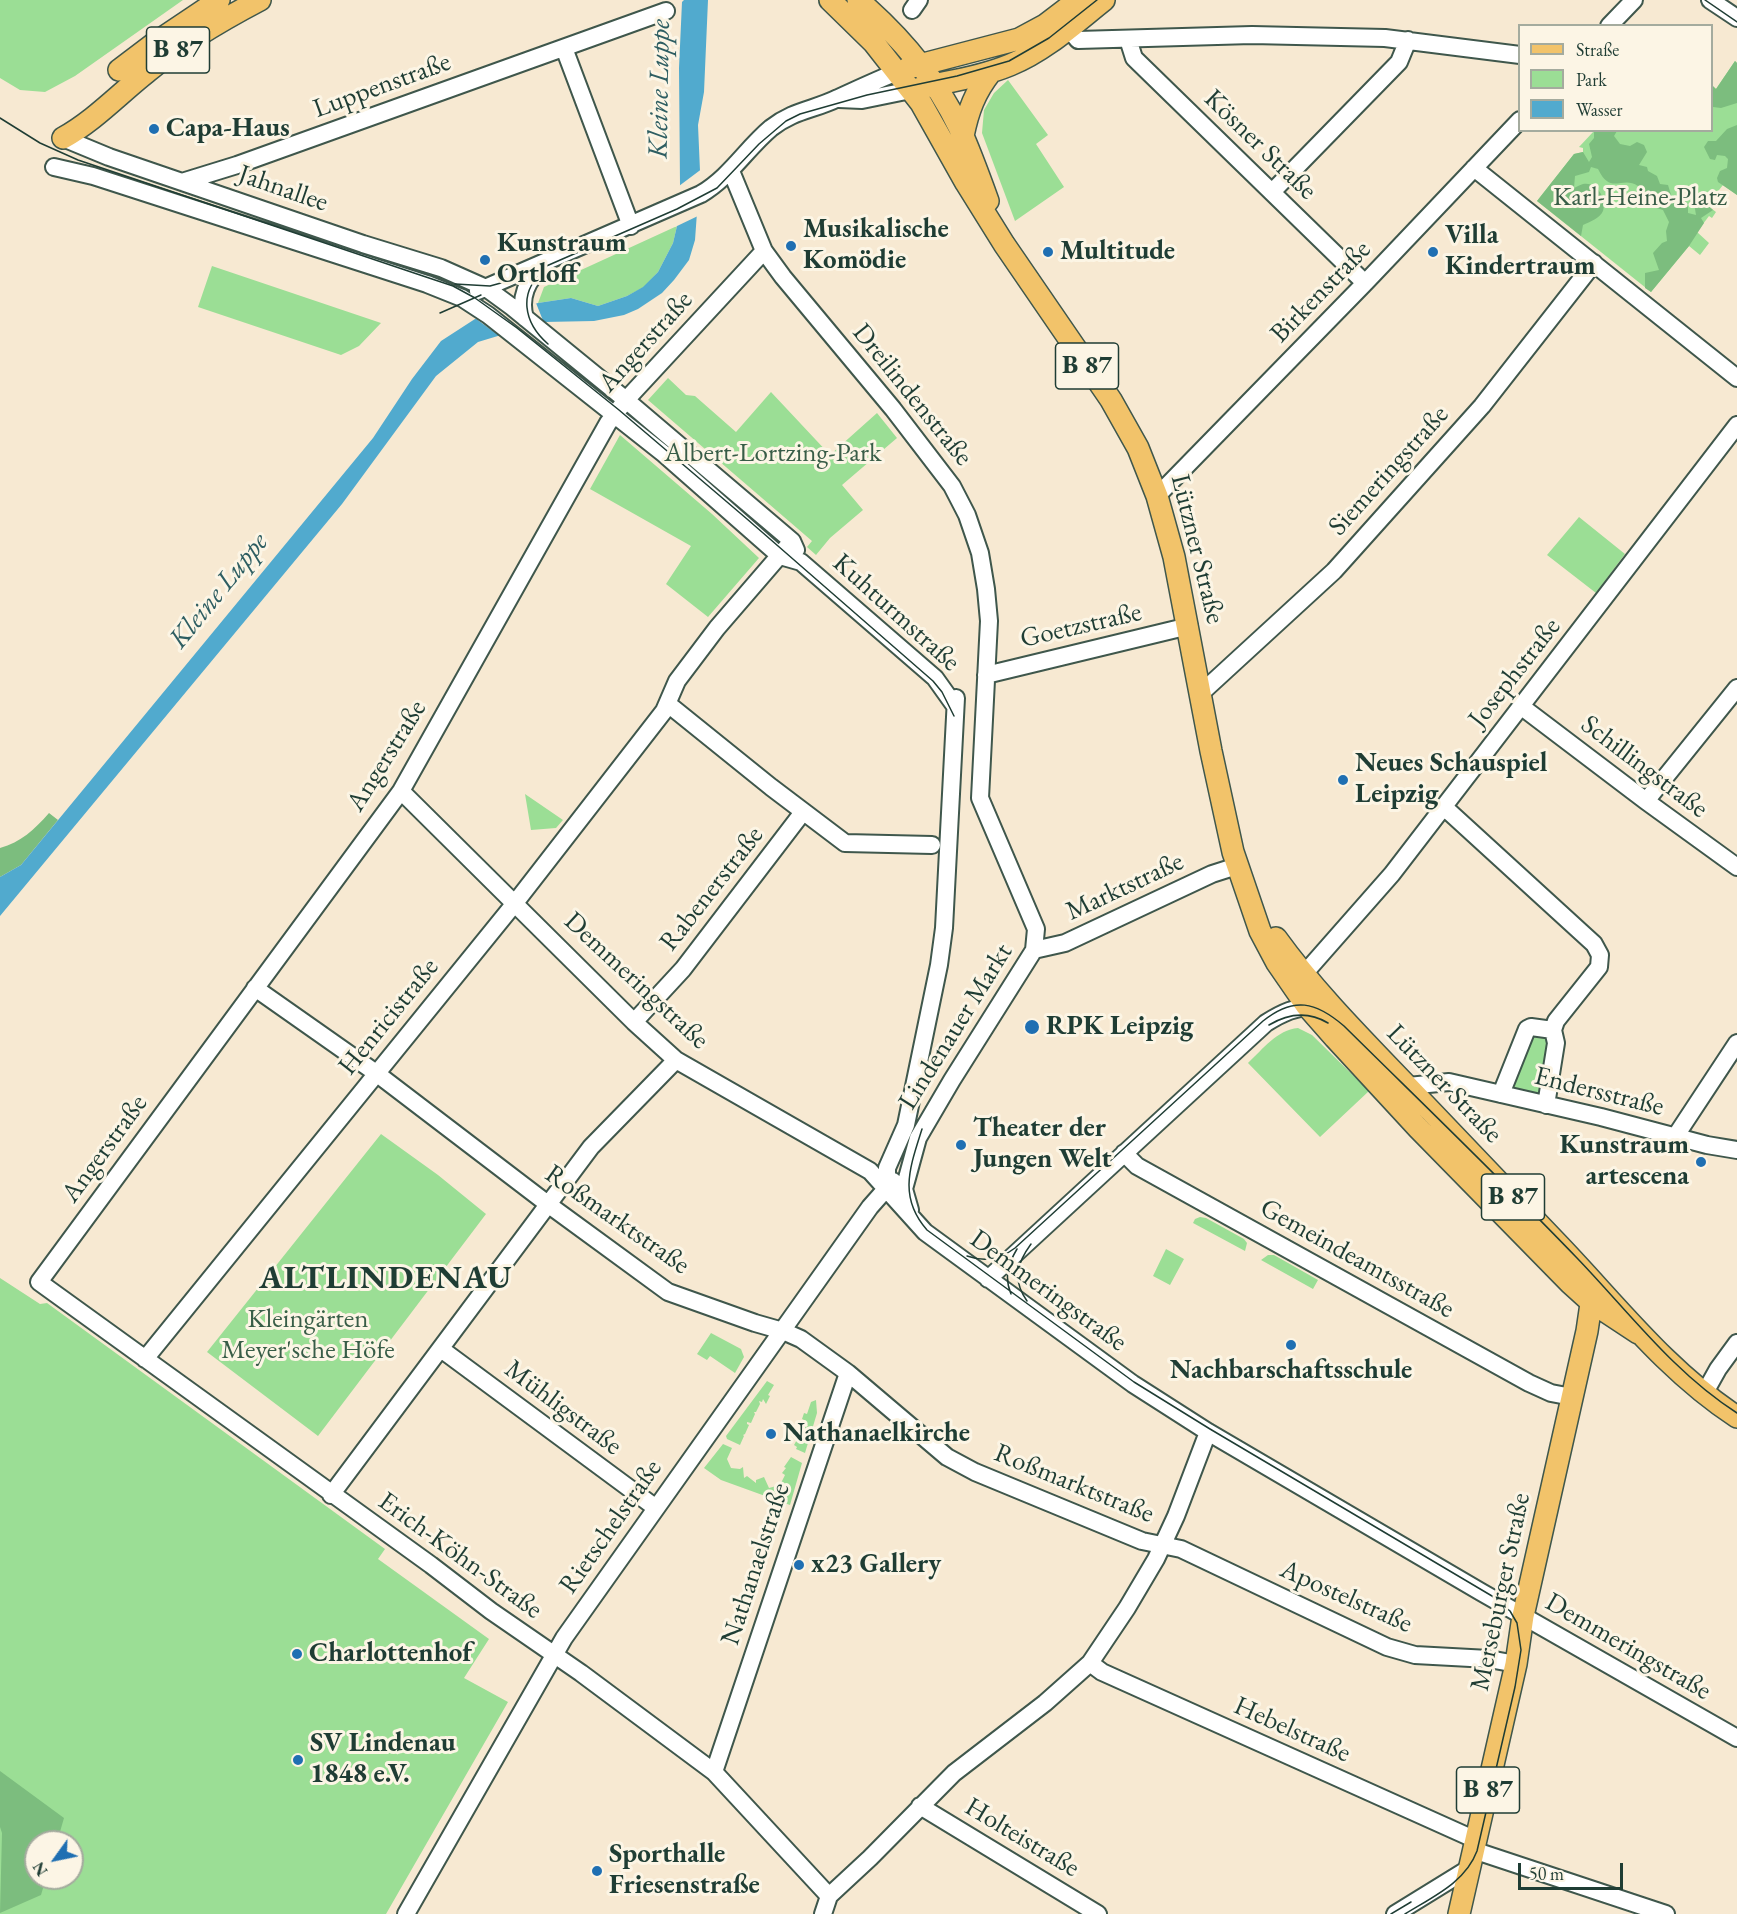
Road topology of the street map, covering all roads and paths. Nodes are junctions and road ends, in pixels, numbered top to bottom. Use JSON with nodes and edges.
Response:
{"nodes":[{"id":1,"x":219,"y":0,"type":"edge"},
{"id":2,"x":260,"y":0,"type":"edge"},
{"id":3,"x":830,"y":0,"type":"edge"},
{"id":4,"x":858,"y":0,"type":"edge"},
{"id":5,"x":1078,"y":0,"type":"edge"},
{"id":6,"x":1104,"y":0,"type":"edge"},
{"id":7,"x":1634,"y":0,"type":"edge"},
{"id":8,"x":1710,"y":0,"type":"edge"},
{"id":9,"x":666,"y":11,"type":"dead end"},
{"id":10,"x":1737,"y":18,"type":"edge"},
{"id":11,"x":1612,"y":24,"type":"edge"},
{"id":12,"x":1068,"y":28,"type":"junction"},
{"id":13,"x":1128,"y":39,"type":"junction"},
{"id":14,"x":1408,"y":40,"type":"junction"},
{"id":15,"x":564,"y":48,"type":"junction"},
{"id":16,"x":1518,"y":56,"type":"edge"},
{"id":17,"x":919,"y":65,"type":"junction"},
{"id":18,"x":119,"y":70,"type":"dead end"},
{"id":19,"x":897,"y":72,"type":"junction"},
{"id":20,"x":991,"y":72,"type":"junction"},
{"id":21,"x":934,"y":85,"type":"junction"},
{"id":22,"x":911,"y":90,"type":"junction"},
{"id":23,"x":838,"y":99,"type":"junction"},
{"id":24,"x":1518,"y":122,"type":"edge"},
{"id":25,"x":963,"y":136,"type":"junction"},
{"id":26,"x":63,"y":138,"type":"joint"},
{"id":27,"x":54,"y":167,"type":"dead end"},
{"id":28,"x":1474,"y":168,"type":"junction"},
{"id":29,"x":731,"y":171,"type":"junction"},
{"id":30,"x":182,"y":182,"type":"junction"},
{"id":31,"x":1272,"y":192,"type":"junction"},
{"id":32,"x":631,"y":226,"type":"junction"},
{"id":33,"x":1004,"y":244,"type":"junction"},
{"id":34,"x":764,"y":251,"type":"junction"},
{"id":35,"x":554,"y":259,"type":"junction"},
{"id":36,"x":1594,"y":263,"type":"junction"},
{"id":37,"x":1365,"y":284,"type":"junction"},
{"id":38,"x":486,"y":288,"type":"junction"},
{"id":39,"x":462,"y":298,"type":"junction"},
{"id":40,"x":524,"y":313,"type":"junction"},
{"id":41,"x":1737,"y":378,"type":"edge"},
{"id":42,"x":626,"y":400,"type":"junction"},
{"id":43,"x":614,"y":415,"type":"junction"},
{"id":44,"x":1737,"y":425,"type":"edge"},
{"id":45,"x":1157,"y":496,"type":"junction"},
{"id":46,"x":792,"y":541,"type":"junction"},
{"id":47,"x":780,"y":555,"type":"junction"},
{"id":48,"x":801,"y":561,"type":"junction"},
{"id":49,"x":1189,"y":626,"type":"junction"},
{"id":50,"x":986,"y":675,"type":"junction"},
{"id":51,"x":1737,"y":688,"type":"edge"},
{"id":52,"x":1200,"y":694,"type":"junction"},
{"id":53,"x":955,"y":702,"type":"joint"},
{"id":54,"x":668,"y":704,"type":"junction"},
{"id":55,"x":1522,"y":706,"type":"junction"},
{"id":56,"x":401,"y":790,"type":"junction"},
{"id":57,"x":1646,"y":801,"type":"junction"},
{"id":58,"x":1444,"y":807,"type":"junction"},
{"id":59,"x":803,"y":812,"type":"junction"},
{"id":60,"x":932,"y":845,"type":"dead end"},
{"id":61,"x":1238,"y":866,"type":"junction"},
{"id":62,"x":1737,"y":867,"type":"edge"},
{"id":63,"x":515,"y":903,"type":"junction"},
{"id":64,"x":1251,"y":903,"type":"junction"},
{"id":65,"x":1034,"y":950,"type":"junction"},
{"id":66,"x":1304,"y":974,"type":"junction"},
{"id":67,"x":255,"y":988,"type":"junction"},
{"id":68,"x":1308,"y":1006,"type":"junction"},
{"id":69,"x":1339,"y":1016,"type":"junction"},
{"id":70,"x":634,"y":1022,"type":"junction"},
{"id":71,"x":1553,"y":1030,"type":"junction"},
{"id":72,"x":1737,"y":1043,"type":"edge"},
{"id":73,"x":676,"y":1060,"type":"junction"},
{"id":74,"x":376,"y":1073,"type":"junction"},
{"id":75,"x":1449,"y":1082,"type":"junction"},
{"id":76,"x":1398,"y":1091,"type":"junction"},
{"id":77,"x":1501,"y":1094,"type":"junction"},
{"id":78,"x":1424,"y":1104,"type":"junction"},
{"id":79,"x":1546,"y":1105,"type":"junction"},
{"id":80,"x":1676,"y":1137,"type":"junction"},
{"id":81,"x":1737,"y":1150,"type":"edge"},
{"id":82,"x":1124,"y":1153,"type":"junction"},
{"id":83,"x":910,"y":1164,"type":"junction"},
{"id":84,"x":892,"y":1183,"type":"junction"},
{"id":85,"x":549,"y":1204,"type":"junction"},
{"id":86,"x":913,"y":1219,"type":"junction"},
{"id":87,"x":988,"y":1279,"type":"junction"},
{"id":88,"x":1593,"y":1281,"type":"junction"},
{"id":89,"x":39,"y":1282,"type":"joint"},
{"id":90,"x":1591,"y":1302,"type":"junction"},
{"id":91,"x":1630,"y":1328,"type":"junction"},
{"id":92,"x":783,"y":1331,"type":"junction"},
{"id":93,"x":1737,"y":1343,"type":"edge"},
{"id":94,"x":1583,"y":1345,"type":"junction"},
{"id":95,"x":441,"y":1349,"type":"junction"},
{"id":96,"x":146,"y":1359,"type":"junction"},
{"id":97,"x":848,"y":1372,"type":"junction"},
{"id":98,"x":1704,"y":1394,"type":"junction"},
{"id":99,"x":1572,"y":1397,"type":"junction"},
{"id":100,"x":1737,"y":1417,"type":"edge"},
{"id":101,"x":1208,"y":1432,"type":"junction"},
{"id":102,"x":332,"y":1495,"type":"junction"},
{"id":103,"x":656,"y":1508,"type":"junction"},
{"id":104,"x":1163,"y":1545,"type":"junction"},
{"id":105,"x":1523,"y":1616,"type":"junction"},
{"id":106,"x":554,"y":1654,"type":"junction"},
{"id":107,"x":1090,"y":1663,"type":"junction"},
{"id":108,"x":1516,"y":1664,"type":"junction"},
{"id":109,"x":1737,"y":1738,"type":"edge"},
{"id":110,"x":714,"y":1772,"type":"junction"},
{"id":111,"x":920,"y":1806,"type":"junction"},
{"id":112,"x":1472,"y":1853,"type":"junction"},
{"id":113,"x":830,"y":1896,"type":"junction"},
{"id":114,"x":406,"y":1914,"type":"edge"},
{"id":115,"x":823,"y":1914,"type":"edge"},
{"id":116,"x":1098,"y":1914,"type":"edge"},
{"id":117,"x":1395,"y":1914,"type":"edge"},
{"id":118,"x":1459,"y":1914,"type":"edge"},
{"id":119,"x":1666,"y":1914,"type":"edge"}],
"edges":[{"from":1,"to":18,"type":"main road","number":"B 87"},
{"from":2,"to":26,"type":"main road","number":"B 87"},
{"from":3,"to":19,"type":"main road","number":"B 87"},
{"from":4,"to":17,"type":"main road","number":"B 87"},
{"from":5,"to":17,"type":"main road"},
{"from":6,"to":12,"type":"main road"},
{"from":7,"to":11,"type":"street"},
{"from":8,"to":10,"type":"street"},
{"from":9,"to":15,"type":"street","name":"Luppenstraße"},
{"from":12,"to":13,"type":"street"},
{"from":12,"to":20,"type":"main road"},
{"from":13,"to":14,"type":"street"},
{"from":13,"to":31,"type":"street","name":"Kösner Straße"},
{"from":14,"to":16,"type":"street"},
{"from":14,"to":31,"type":"street"},
{"from":15,"to":30,"type":"street","name":"Luppenstraße"},
{"from":15,"to":32,"type":"street"},
{"from":17,"to":19,"type":"main road"},
{"from":17,"to":21,"type":"main road","number":"B 87"},
{"from":19,"to":22,"type":"main road","name":"Lützner Straße","number":"B 87"},
{"from":19,"to":23,"type":"street"},
{"from":20,"to":21,"type":"main road"},
{"from":20,"to":25,"type":"main road"},
{"from":21,"to":22,"type":"main road"},
{"from":21,"to":25,"type":"main road","name":"Lützner Straße","number":"B 87"},
{"from":22,"to":23,"type":"street"},
{"from":22,"to":33,"type":"main road","name":"Lützner Straße","number":"B 87"},
{"from":23,"to":29,"type":"street"},
{"from":24,"to":28,"type":"street","name":"Birkenstraße"},
{"from":25,"to":33,"type":"main road","name":"Lützner Straße","number":"B 87"},
{"from":26,"to":30,"type":"street","name":"Jahnallee"},
{"from":27,"to":39,"type":"street","name":"Jahnallee"},
{"from":28,"to":36,"type":"street"},
{"from":28,"to":37,"type":"street","name":"Birkenstraße"},
{"from":29,"to":32,"type":"street"},
{"from":29,"to":34,"type":"street","name":"Dreilindenstraße"},
{"from":30,"to":38,"type":"street","name":"Jahnallee"},
{"from":31,"to":37,"type":"street","name":"Kösner Straße"},
{"from":32,"to":35,"type":"street"},
{"from":33,"to":45,"type":"main road","name":"Lützner Straße","number":"B 87"},
{"from":34,"to":42,"type":"street","name":"Angerstraße"},
{"from":34,"to":50,"type":"street","name":"Dreilindenstraße"},
{"from":35,"to":38,"type":"street"},
{"from":35,"to":40,"type":"street"},
{"from":36,"to":41,"type":"street"},
{"from":36,"to":52,"type":"street","name":"Siemeringstraße"},
{"from":37,"to":45,"type":"street","name":"Birkenstraße"},
{"from":38,"to":39,"type":"street"},
{"from":38,"to":40,"type":"street","name":"Kuhturmstraße"},
{"from":39,"to":43,"type":"street","name":"Kuhturmstraße"},
{"from":40,"to":42,"type":"street","name":"Kuhturmstraße"},
{"from":42,"to":43,"type":"street","name":"Angerstraße"},
{"from":42,"to":46,"type":"street","name":"Kuhturmstraße"},
{"from":43,"to":47,"type":"street","name":"Kuhturmstraße"},
{"from":43,"to":56,"type":"street","name":"Angerstraße"},
{"from":44,"to":55,"type":"street","name":"Josephstraße"},
{"from":45,"to":49,"type":"main road","name":"Lützner Straße","number":"B 87"},
{"from":46,"to":47,"type":"street","name":"Henricistraße"},
{"from":46,"to":48,"type":"street","name":"Kuhturmstraße"},
{"from":47,"to":48,"type":"street","name":"Kuhturmstraße"},
{"from":47,"to":54,"type":"street","name":"Henricistraße"},
{"from":48,"to":53,"type":"street","name":"Kuhturmstraße"},
{"from":49,"to":50,"type":"street","name":"Goetzstraße"},
{"from":49,"to":52,"type":"main road","name":"Lützner Straße","number":"B 87"},
{"from":50,"to":65,"type":"street","name":"Lindenauer Markt"},
{"from":51,"to":57,"type":"street"},
{"from":52,"to":61,"type":"main road","name":"Lützner Straße","number":"B 87"},
{"from":53,"to":84,"type":"street","name":"Lindenauer Markt"},
{"from":54,"to":59,"type":"street"},
{"from":54,"to":63,"type":"street","name":"Henricistraße"},
{"from":55,"to":57,"type":"street","name":"Schillingstraße"},
{"from":55,"to":58,"type":"street","name":"Josephstraße"},
{"from":56,"to":63,"type":"street","name":"Demmeringstraße"},
{"from":56,"to":67,"type":"street","name":"Angerstraße"},
{"from":57,"to":62,"type":"street","name":"Schillingstraße"},
{"from":58,"to":66,"type":"street","name":"Josephstraße"},
{"from":58,"to":71,"type":"street"},
{"from":59,"to":60,"type":"street"},
{"from":59,"to":70,"type":"street","name":"Rabenerstraße"},
{"from":61,"to":64,"type":"main road","name":"Lützner Straße","number":"B 87"},
{"from":61,"to":65,"type":"street","name":"Marktstraße"},
{"from":63,"to":70,"type":"street","name":"Demmeringstraße"},
{"from":63,"to":74,"type":"street","name":"Henricistraße"},
{"from":64,"to":66,"type":"main road","name":"Lützner Straße","number":"B 87"},
{"from":64,"to":68,"type":"main road","name":"Lützner Straße","number":"B 87"},
{"from":65,"to":83,"type":"street","name":"Lindenauer Markt"},
{"from":66,"to":69,"type":"main road","name":"Lützner Straße","number":"B 87"},
{"from":67,"to":74,"type":"street","name":"Roßmarktstraße"},
{"from":67,"to":89,"type":"street","name":"Angerstraße"},
{"from":68,"to":69,"type":"street"},
{"from":68,"to":76,"type":"main road","name":"Lützner Straße","number":"B 87"},
{"from":68,"to":82,"type":"street"},
{"from":69,"to":76,"type":"main road","name":"Lützner Straße","number":"B 87"},
{"from":70,"to":73,"type":"street","name":"Demmeringstraße"},
{"from":71,"to":77,"type":"street"},
{"from":71,"to":79,"type":"street"},
{"from":72,"to":80,"type":"street"},
{"from":73,"to":84,"type":"street","name":"Demmeringstraße"},
{"from":73,"to":85,"type":"street"},
{"from":74,"to":85,"type":"street","name":"Roßmarktstraße"},
{"from":74,"to":96,"type":"street","name":"Henricistraße"},
{"from":75,"to":76,"type":"street","name":"Endersstraße"},
{"from":75,"to":77,"type":"street","name":"Endersstraße"},
{"from":75,"to":78,"type":"street"},
{"from":76,"to":78,"type":"main road","name":"Lützner Straße","number":"B 87"},
{"from":76,"to":90,"type":"main road","name":"Lützner Straße","number":"B 87"},
{"from":77,"to":79,"type":"street","name":"Endersstraße"},
{"from":78,"to":88,"type":"main road","name":"Lützner Straße","number":"B 87"},
{"from":79,"to":80,"type":"street","name":"Endersstraße"},
{"from":80,"to":81,"type":"street","name":"Endersstraße"},
{"from":82,"to":87,"type":"street"},
{"from":82,"to":99,"type":"street","name":"Gemeindeamtsstraße"},
{"from":83,"to":84,"type":"street","name":"Lindenauer Markt"},
{"from":83,"to":86,"type":"street","name":"Lindenauer Markt"},
{"from":84,"to":86,"type":"street","name":"Demmeringstraße"},
{"from":84,"to":92,"type":"street","name":"Rietschelstraße"},
{"from":85,"to":92,"type":"street","name":"Roßmarktstraße"},
{"from":85,"to":95,"type":"street"},
{"from":86,"to":87,"type":"street","name":"Demmeringstraße"},
{"from":87,"to":101,"type":"street","name":"Demmeringstraße"},
{"from":88,"to":90,"type":"main road","name":"Merseburger Straße","number":"B 87"},
{"from":88,"to":91,"type":"main road","name":"Lützner Straße"},
{"from":89,"to":96,"type":"street","name":"Erich-Köhn-Straße"},
{"from":90,"to":91,"type":"main road","name":"Lützner Straße"},
{"from":90,"to":94,"type":"main road","name":"Merseburger Straße","number":"B 87"},
{"from":91,"to":94,"type":"main road"},
{"from":91,"to":98,"type":"main road","name":"Lützner Straße"},
{"from":92,"to":97,"type":"street","name":"Roßmarktstraße"},
{"from":92,"to":103,"type":"street","name":"Rietschelstraße"},
{"from":93,"to":98,"type":"street"},
{"from":94,"to":99,"type":"main road","name":"Merseburger Straße","number":"B 87"},
{"from":95,"to":102,"type":"street"},
{"from":95,"to":103,"type":"street","name":"Mühligstraße"},
{"from":96,"to":102,"type":"street","name":"Erich-Köhn-Straße"},
{"from":97,"to":104,"type":"street","name":"Roßmarktstraße"},
{"from":97,"to":110,"type":"street","name":"Nathanaelstraße"},
{"from":98,"to":100,"type":"main road","name":"Lützner Straße"},
{"from":99,"to":105,"type":"main road","name":"Merseburger Straße","number":"B 87"},
{"from":101,"to":104,"type":"street"},
{"from":101,"to":105,"type":"street","name":"Demmeringstraße"},
{"from":102,"to":106,"type":"street","name":"Erich-Köhn-Straße"},
{"from":103,"to":106,"type":"street","name":"Rietschelstraße"},
{"from":104,"to":107,"type":"street"},
{"from":104,"to":108,"type":"street","name":"Apostelstraße"},
{"from":105,"to":108,"type":"main road","name":"Merseburger Straße","number":"B 87"},
{"from":105,"to":109,"type":"street","name":"Demmeringstraße"},
{"from":106,"to":110,"type":"street","name":"Erich-Köhn-Straße"},
{"from":106,"to":114,"type":"street","name":"Rietschelstraße"},
{"from":107,"to":111,"type":"street"},
{"from":107,"to":112,"type":"street","name":"Hebelstraße"},
{"from":108,"to":112,"type":"main road","name":"Merseburger Straße","number":"B 87"},
{"from":110,"to":113,"type":"street","name":"Erich-Köhn-Straße"},
{"from":111,"to":113,"type":"street"},
{"from":111,"to":116,"type":"street","name":"Holteistraße"},
{"from":112,"to":117,"type":"street"},
{"from":112,"to":118,"type":"main road","name":"Merseburger Straße","number":"B 87"},
{"from":112,"to":119,"type":"street","name":"Hebelstraße"},
{"from":113,"to":115,"type":"street"}]}
